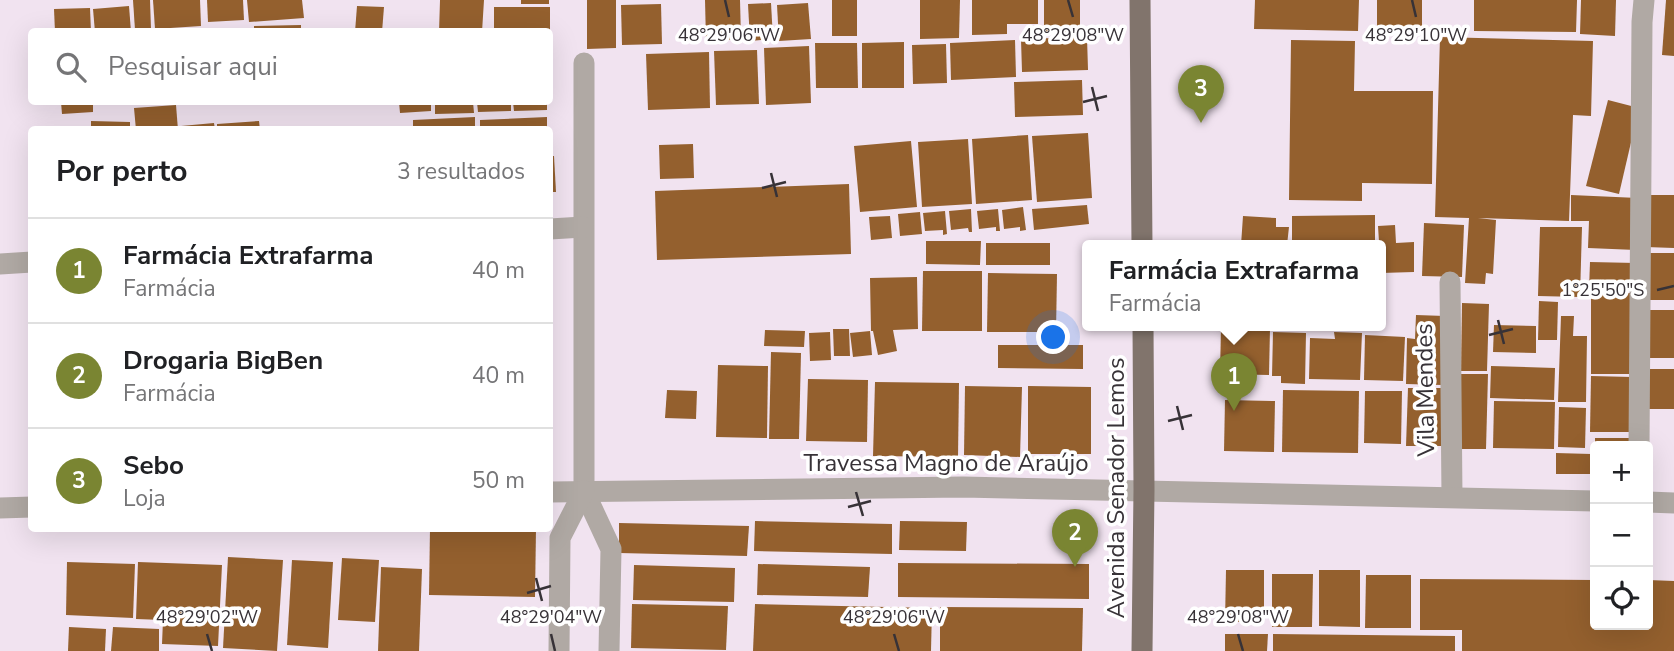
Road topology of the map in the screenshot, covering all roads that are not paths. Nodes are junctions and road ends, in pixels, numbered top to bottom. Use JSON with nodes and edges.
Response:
{"nodes":[{"id":1,"x":1139,"y":0,"type":"edge"},
{"id":2,"x":1644,"y":0,"type":"edge"},
{"id":3,"x":584,"y":63,"type":"dead end"},
{"id":4,"x":583,"y":227,"type":"junction"},
{"id":5,"x":553,"y":229,"type":"edge"},
{"id":6,"x":1142,"y":240,"type":"edge"},
{"id":7,"x":28,"y":262,"type":"edge"},
{"id":8,"x":0,"y":264,"type":"edge"},
{"id":9,"x":1450,"y":282,"type":"dead end"},
{"id":10,"x":1143,"y":331,"type":"edge"},
{"id":11,"x":1639,"y":441,"type":"edge"},
{"id":12,"x":1144,"y":490,"type":"junction"},
{"id":13,"x":584,"y":491,"type":"junction"},
{"id":14,"x":553,"y":492,"type":"edge"},
{"id":15,"x":1452,"y":497,"type":"junction"},
{"id":16,"x":1590,"y":501,"type":"edge"},
{"id":17,"x":1653,"y":502,"type":"edge"},
{"id":18,"x":1674,"y":503,"type":"edge"},
{"id":19,"x":28,"y":507,"type":"edge"},
{"id":20,"x":0,"y":508,"type":"edge"},
{"id":21,"x":559,"y":651,"type":"edge"},
{"id":22,"x":609,"y":651,"type":"edge"},
{"id":23,"x":1142,"y":651,"type":"edge"}],
"edges":[{"from":1,"to":6,"type":"main road"},
{"from":2,"to":11,"type":"street"},
{"from":3,"to":4,"type":"street"},
{"from":4,"to":5,"type":"street"},
{"from":4,"to":13,"type":"street"},
{"from":7,"to":8,"type":"street"},
{"from":9,"to":15,"type":"street","name":"Vila Mendes"},
{"from":10,"to":12,"type":"main road","name":"Avenida Senador Lemos"},
{"from":12,"to":13,"type":"street","name":"Travessa Magno de Araújo"},
{"from":12,"to":15,"type":"street","name":"Travessa Magno de Araújo"},
{"from":12,"to":23,"type":"main road","name":"Avenida Senador Lemos"},
{"from":13,"to":14,"type":"street","name":"Travessa Magno de Araújo"},
{"from":13,"to":21,"type":"street"},
{"from":13,"to":22,"type":"street"},
{"from":15,"to":16,"type":"street","name":"Travessa Magno de Araújo"},
{"from":17,"to":18,"type":"street"},
{"from":19,"to":20,"type":"street"}]}
